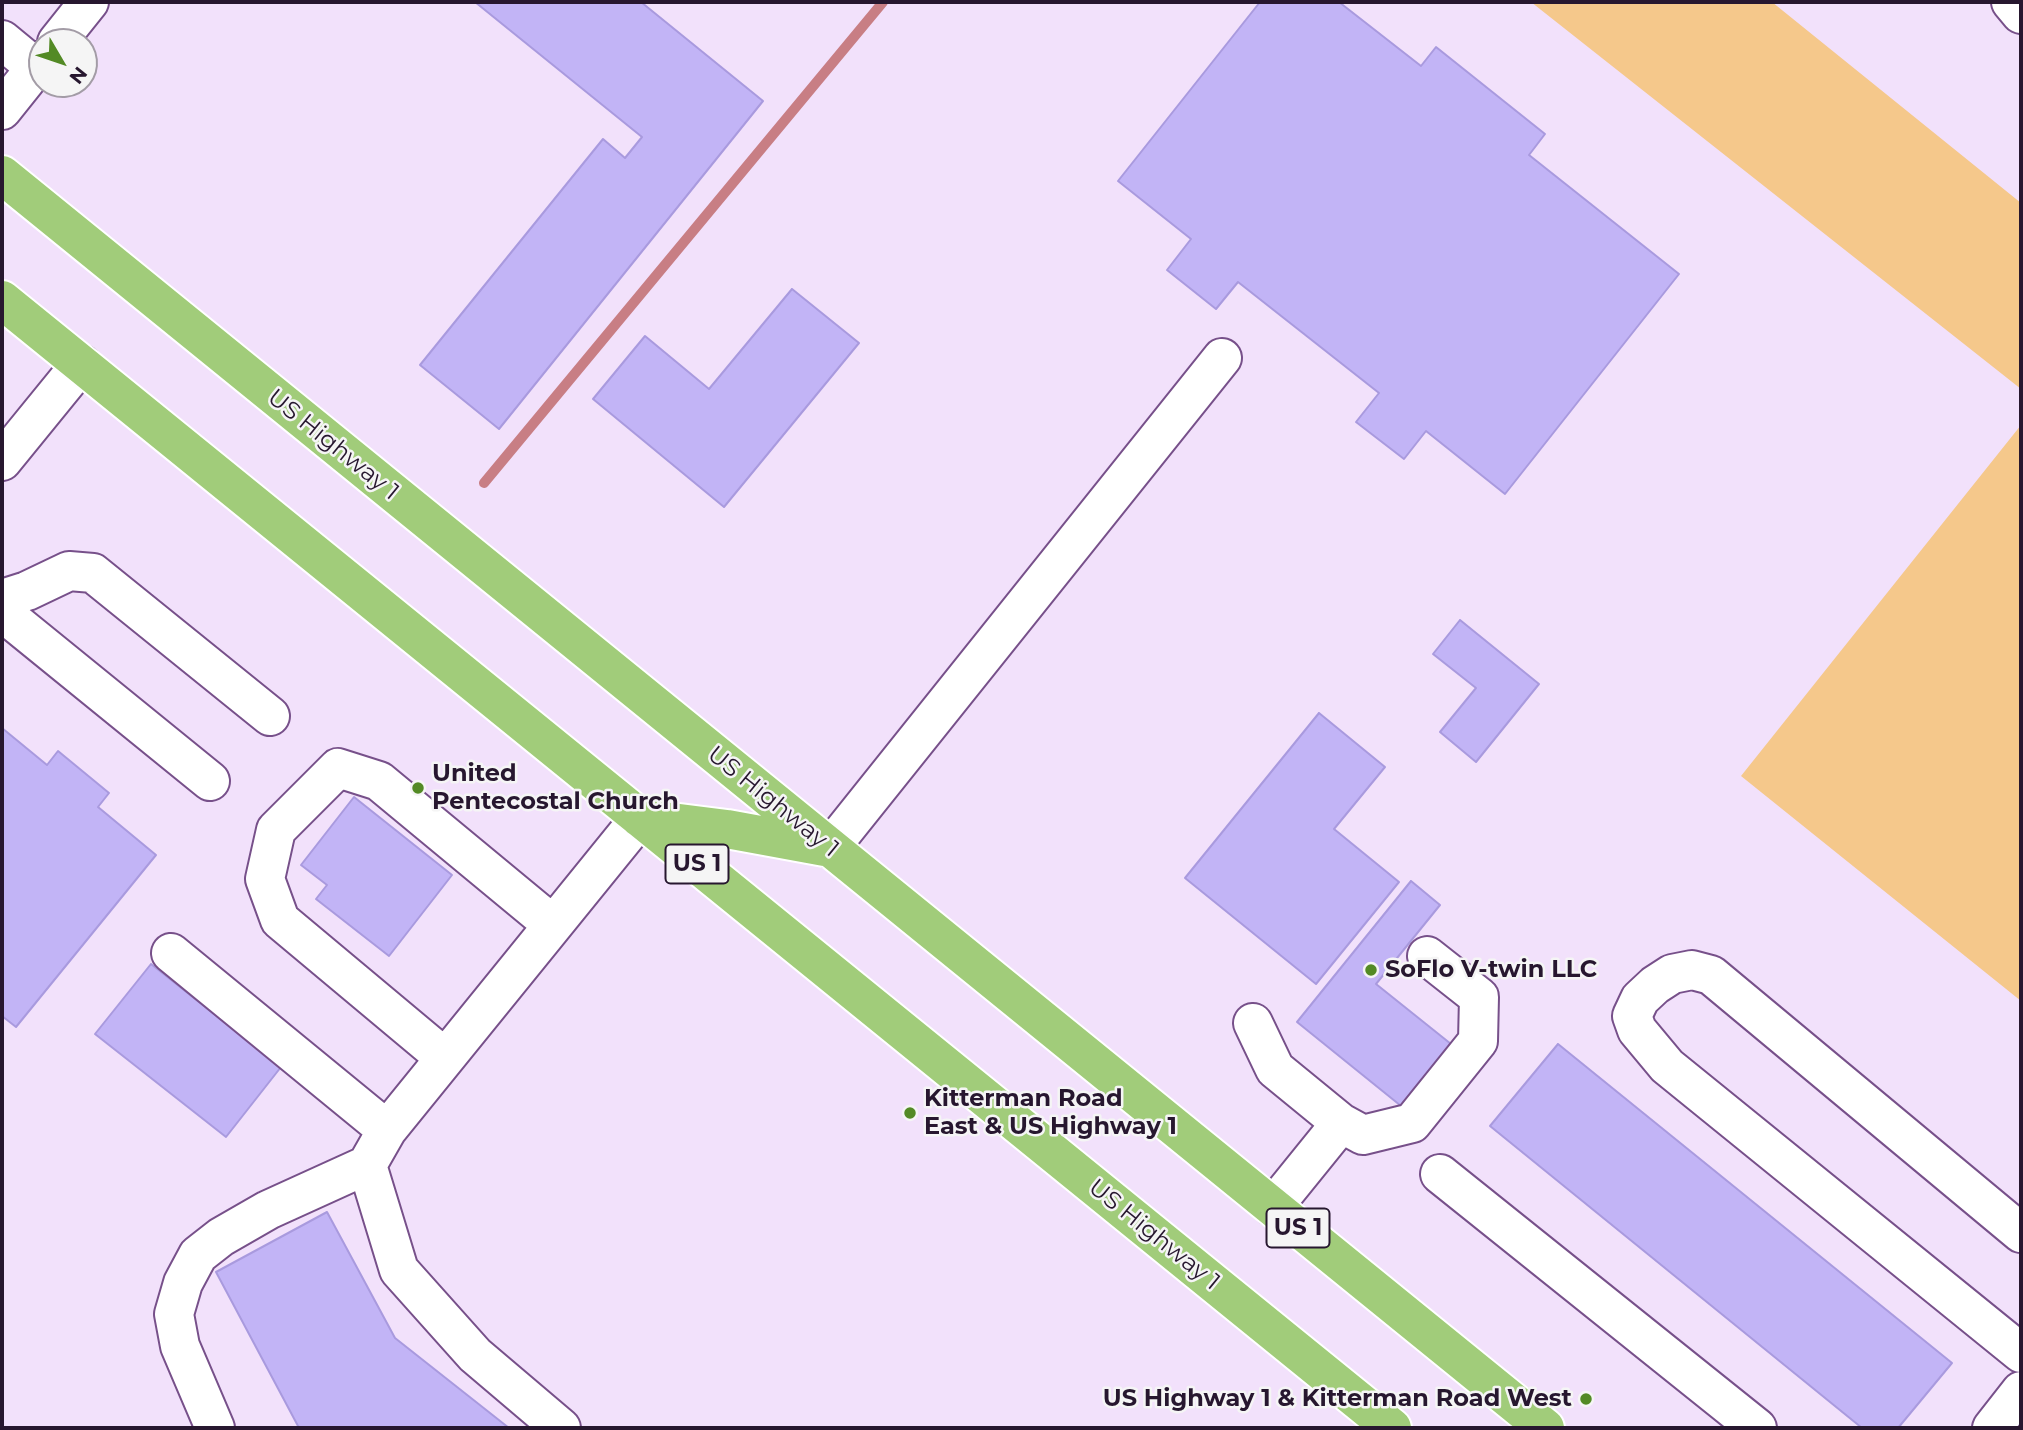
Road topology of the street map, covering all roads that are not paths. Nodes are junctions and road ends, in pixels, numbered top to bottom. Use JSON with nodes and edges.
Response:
{"nodes":[{"id":1,"x":89,"y":2,"type":"edge"},
{"id":2,"x":2011,"y":2,"type":"edge"},
{"id":3,"x":2021,"y":14,"type":"edge"},
{"id":4,"x":68,"y":28,"type":"edge"},
{"id":5,"x":2,"y":40,"type":"edge"},
{"id":6,"x":28,"y":50,"type":"edge"},
{"id":7,"x":28,"y":78,"type":"edge"},
{"id":8,"x":2,"y":110,"type":"edge"},
{"id":9,"x":2,"y":175,"type":"edge"},
{"id":10,"x":2,"y":300,"type":"edge"},
{"id":11,"x":1222,"y":358,"type":"dead end"},
{"id":12,"x":81,"y":364,"type":"junction"},
{"id":13,"x":2,"y":461,"type":"edge"},
{"id":14,"x":2,"y":599,"type":"edge"},
{"id":15,"x":2,"y":611,"type":"edge"},
{"id":16,"x":270,"y":716,"type":"dead end"},
{"id":17,"x":210,"y":781,"type":"dead end"},
{"id":18,"x":640,"y":818,"type":"junction"},
{"id":19,"x":830,"y":848,"type":"junction"},
{"id":20,"x":554,"y":925,"type":"junction"},
{"id":21,"x":171,"y":953,"type":"dead end"},
{"id":22,"x":1427,"y":956,"type":"dead end"},
{"id":23,"x":1253,"y":1023,"type":"dead end"},
{"id":24,"x":445,"y":1058,"type":"junction"},
{"id":25,"x":1341,"y":1123,"type":"junction"},
{"id":26,"x":387,"y":1130,"type":"junction"},
{"id":27,"x":367,"y":1165,"type":"junction"},
{"id":28,"x":1440,"y":1174,"type":"dead end"},
{"id":29,"x":1273,"y":1207,"type":"junction"},
{"id":30,"x":2021,"y":1233,"type":"edge"},
{"id":31,"x":2021,"y":1353,"type":"edge"},
{"id":32,"x":2021,"y":1391,"type":"edge"},
{"id":33,"x":215,"y":1428,"type":"edge"},
{"id":34,"x":561,"y":1428,"type":"edge"},
{"id":35,"x":1392,"y":1428,"type":"edge"},
{"id":36,"x":1545,"y":1428,"type":"edge"},
{"id":37,"x":1757,"y":1428,"type":"edge"},
{"id":38,"x":1992,"y":1428,"type":"edge"}],
"edges":[{"from":1,"to":4,"type":"street"},
{"from":2,"to":3,"type":"street"},
{"from":5,"to":6,"type":"street"},
{"from":7,"to":8,"type":"street"},
{"from":9,"to":19,"type":"main road","name":"US Highway 1","number":"US 1"},
{"from":10,"to":12,"type":"main road","name":"US Highway 1","number":"US 1"},
{"from":11,"to":19,"type":"street"},
{"from":12,"to":13,"type":"street"},
{"from":12,"to":18,"type":"main road","name":"US Highway 1","number":"US 1"},
{"from":14,"to":16,"type":"street"},
{"from":15,"to":17,"type":"street"},
{"from":18,"to":19,"type":"main road"},
{"from":18,"to":20,"type":"street"},
{"from":18,"to":35,"type":"main road","name":"US Highway 1","number":"US 1"},
{"from":19,"to":29,"type":"main road","name":"US Highway 1","number":"US 1"},
{"from":20,"to":24,"type":"street"},
{"from":20,"to":24,"type":"street"},
{"from":21,"to":26,"type":"street"},
{"from":22,"to":25,"type":"street"},
{"from":23,"to":25,"type":"street"},
{"from":24,"to":26,"type":"street"},
{"from":25,"to":29,"type":"street"},
{"from":26,"to":27,"type":"street"},
{"from":27,"to":33,"type":"street"},
{"from":27,"to":34,"type":"street"},
{"from":28,"to":37,"type":"street"},
{"from":29,"to":36,"type":"main road","name":"US Highway 1","number":"US 1"},
{"from":30,"to":31,"type":"street"},
{"from":32,"to":38,"type":"street"}]}
